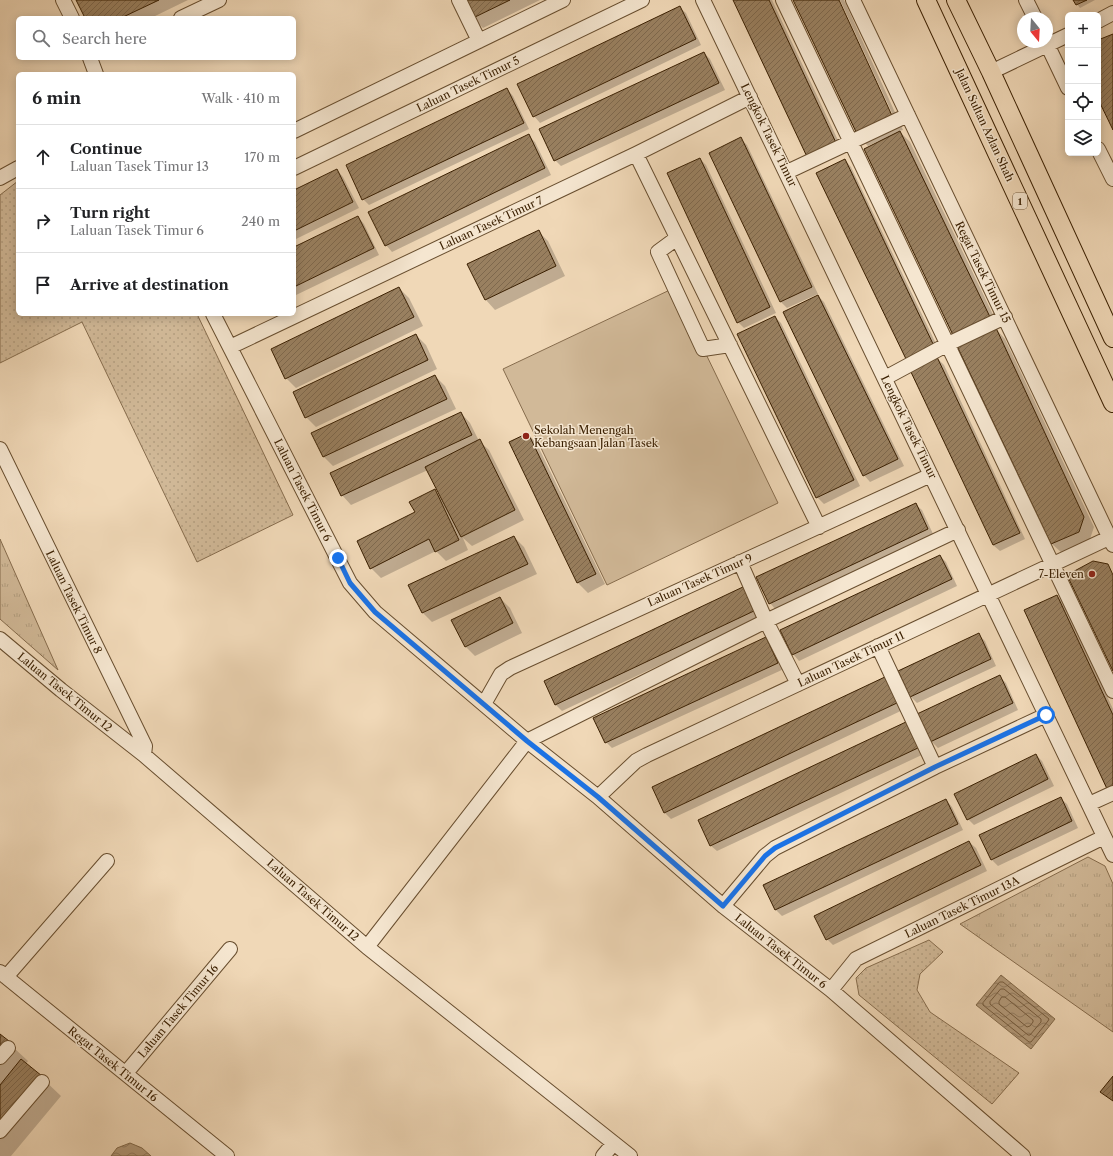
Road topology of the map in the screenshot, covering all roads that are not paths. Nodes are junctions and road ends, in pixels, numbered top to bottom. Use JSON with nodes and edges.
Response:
{"nodes":[{"id":1,"x":63,"y":0,"type":"edge"},
{"id":2,"x":219,"y":0,"type":"edge"},
{"id":3,"x":459,"y":0,"type":"edge"},
{"id":4,"x":563,"y":0,"type":"edge"},
{"id":5,"x":642,"y":0,"type":"edge"},
{"id":6,"x":703,"y":0,"type":"edge"},
{"id":7,"x":783,"y":0,"type":"edge"},
{"id":8,"x":853,"y":0,"type":"edge"},
{"id":9,"x":926,"y":0,"type":"edge"},
{"id":10,"x":956,"y":0,"type":"edge"},
{"id":11,"x":1026,"y":0,"type":"edge"},
{"id":12,"x":1031,"y":12,"type":"edge"},
{"id":13,"x":1113,"y":13,"type":"edge"},
{"id":14,"x":71,"y":16,"type":"edge"},
{"id":15,"x":185,"y":16,"type":"edge"},
{"id":16,"x":1101,"y":19,"type":"edge"},
{"id":17,"x":1065,"y":36,"type":"edge"},
{"id":18,"x":479,"y":41,"type":"junction"},
{"id":19,"x":1053,"y":41,"type":"edge"},
{"id":20,"x":1038,"y":48,"type":"edge"},
{"id":21,"x":1048,"y":48,"type":"edge"},
{"id":22,"x":991,"y":72,"type":"junction"},
{"id":23,"x":1066,"y":84,"type":"edge"},
{"id":24,"x":750,"y":97,"type":"junction"},
{"id":25,"x":908,"y":115,"type":"junction"},
{"id":26,"x":296,"y":130,"type":"edge"},
{"id":27,"x":851,"y":142,"type":"junction"},
{"id":28,"x":636,"y":154,"type":"junction"},
{"id":29,"x":1101,"y":155,"type":"edge"},
{"id":30,"x":296,"y":167,"type":"edge"},
{"id":31,"x":16,"y":169,"type":"edge"},
{"id":32,"x":787,"y":172,"type":"junction"},
{"id":33,"x":0,"y":178,"type":"edge"},
{"id":34,"x":1113,"y":179,"type":"edge"},
{"id":35,"x":677,"y":238,"type":"junction"},
{"id":36,"x":214,"y":316,"type":"edge"},
{"id":37,"x":295,"y":316,"type":"edge"},
{"id":38,"x":296,"y":316,"type":"edge"},
{"id":39,"x":1005,"y":317,"type":"junction"},
{"id":40,"x":1113,"y":338,"type":"edge"},
{"id":41,"x":948,"y":344,"type":"junction"},
{"id":42,"x":730,"y":345,"type":"junction"},
{"id":43,"x":230,"y":347,"type":"junction"},
{"id":44,"x":885,"y":378,"type":"junction"},
{"id":45,"x":1113,"y":403,"type":"edge"},
{"id":46,"x":0,"y":449,"type":"edge"},
{"id":47,"x":931,"y":475,"type":"junction"},
{"id":48,"x":820,"y":527,"type":"junction"},
{"id":49,"x":958,"y":530,"type":"junction"},
{"id":50,"x":1112,"y":539,"type":"edge"},
{"id":51,"x":740,"y":562,"type":"junction"},
{"id":52,"x":1053,"y":564,"type":"junction"},
{"id":53,"x":988,"y":595,"type":"junction"},
{"id":54,"x":766,"y":621,"type":"junction"},
{"id":55,"x":0,"y":639,"type":"edge"},
{"id":56,"x":878,"y":646,"type":"junction"},
{"id":57,"x":798,"y":684,"type":"junction"},
{"id":58,"x":1113,"y":691,"type":"edge"},
{"id":59,"x":484,"y":704,"type":"junction"},
{"id":60,"x":1046,"y":715,"type":"junction"},
{"id":61,"x":527,"y":741,"type":"junction"},
{"id":62,"x":144,"y":755,"type":"junction"},
{"id":63,"x":935,"y":767,"type":"junction"},
{"id":64,"x":1113,"y":793,"type":"edge"},
{"id":65,"x":598,"y":797,"type":"junction"},
{"id":66,"x":1089,"y":804,"type":"junction"},
{"id":67,"x":1104,"y":837,"type":"junction"},
{"id":68,"x":1113,"y":855,"type":"edge"},
{"id":69,"x":107,"y":861,"type":"dead end"},
{"id":70,"x":723,"y":906,"type":"junction"},
{"id":71,"x":368,"y":947,"type":"junction"},
{"id":72,"x":230,"y":949,"type":"dead end"},
{"id":73,"x":3,"y":975,"type":"edge"},
{"id":74,"x":831,"y":990,"type":"junction"},
{"id":75,"x":126,"y":1074,"type":"junction"},
{"id":76,"x":42,"y":1082,"type":"dead end"},
{"id":77,"x":0,"y":1132,"type":"edge"},
{"id":78,"x":614,"y":1143,"type":"junction"},
{"id":79,"x":227,"y":1156,"type":"edge"},
{"id":80,"x":603,"y":1156,"type":"edge"},
{"id":81,"x":630,"y":1156,"type":"edge"},
{"id":82,"x":1023,"y":1156,"type":"edge"}],
"edges":[{"from":1,"to":14,"type":"street"},
{"from":2,"to":15,"type":"street"},
{"from":3,"to":18,"type":"street"},
{"from":4,"to":18,"type":"street"},
{"from":5,"to":30,"type":"street","name":"Laluan Tasek Timur 5"},
{"from":6,"to":24,"type":"street","name":"Lengkok Tasek Timur"},
{"from":7,"to":27,"type":"street"},
{"from":8,"to":25,"type":"street","name":"Regat Tasek Timur 15"},
{"from":9,"to":45,"type":"main road","name":"Jalan Sultan Azlan Shah","number":"1"},
{"from":10,"to":22,"type":"main road"},
{"from":11,"to":12,"type":"street"},
{"from":13,"to":16,"type":"street"},
{"from":17,"to":19,"type":"street"},
{"from":18,"to":26,"type":"street"},
{"from":20,"to":22,"type":"street"},
{"from":21,"to":23,"type":"street"},
{"from":22,"to":40,"type":"main road"},
{"from":24,"to":28,"type":"street","name":"Laluan Tasek Timur 7"},
{"from":24,"to":32,"type":"street","name":"Lengkok Tasek Timur"},
{"from":25,"to":27,"type":"street"},
{"from":25,"to":39,"type":"street","name":"Regat Tasek Timur 15"},
{"from":27,"to":32,"type":"street"},
{"from":27,"to":41,"type":"street"},
{"from":28,"to":35,"type":"street"},
{"from":28,"to":38,"type":"street","name":"Laluan Tasek Timur 7"},
{"from":29,"to":34,"type":"street"},
{"from":31,"to":33,"type":"street"},
{"from":32,"to":44,"type":"street","name":"Lengkok Tasek Timur"},
{"from":35,"to":42,"type":"street"},
{"from":35,"to":42,"type":"street"},
{"from":36,"to":43,"type":"street","name":"Laluan Tasek Timur 6"},
{"from":37,"to":43,"type":"street","name":"Laluan Tasek Timur 7"},
{"from":39,"to":41,"type":"street"},
{"from":39,"to":50,"type":"street","name":"Regat Tasek Timur 15"},
{"from":41,"to":44,"type":"street"},
{"from":41,"to":52,"type":"street"},
{"from":42,"to":48,"type":"street"},
{"from":43,"to":59,"type":"street","name":"Laluan Tasek Timur 6"},
{"from":44,"to":47,"type":"street","name":"Lengkok Tasek Timur"},
{"from":46,"to":62,"type":"street","name":"Laluan Tasek Timur 8"},
{"from":47,"to":48,"type":"street","name":"Laluan Tasek Timur 9"},
{"from":47,"to":49,"type":"street","name":"Lengkok Tasek Timur"},
{"from":48,"to":51,"type":"street","name":"Laluan Tasek Timur 9"},
{"from":49,"to":53,"type":"street","name":"Lengkok Tasek Timur"},
{"from":49,"to":54,"type":"street"},
{"from":50,"to":52,"type":"street","name":"Laluan Tasek Timur 11"},
{"from":51,"to":54,"type":"street"},
{"from":51,"to":59,"type":"street","name":"Laluan Tasek Timur 9"},
{"from":52,"to":53,"type":"street","name":"Laluan Tasek Timur 11"},
{"from":52,"to":58,"type":"street"},
{"from":53,"to":56,"type":"street","name":"Laluan Tasek Timur 11"},
{"from":53,"to":60,"type":"street","name":"Lengkok Tasek Timur"},
{"from":54,"to":57,"type":"street"},
{"from":54,"to":61,"type":"street"},
{"from":55,"to":62,"type":"street","name":"Laluan Tasek Timur 12"},
{"from":56,"to":57,"type":"street","name":"Laluan Tasek Timur 11"},
{"from":56,"to":63,"type":"street"},
{"from":57,"to":65,"type":"street","name":"Laluan Tasek Timur 11"},
{"from":59,"to":61,"type":"street","name":"Laluan Tasek Timur 6"},
{"from":60,"to":63,"type":"street"},
{"from":60,"to":66,"type":"street","name":"Lengkok Tasek Timur"},
{"from":61,"to":65,"type":"street","name":"Laluan Tasek Timur 6"},
{"from":61,"to":71,"type":"street"},
{"from":62,"to":71,"type":"street","name":"Laluan Tasek Timur 12"},
{"from":63,"to":70,"type":"street"},
{"from":64,"to":66,"type":"street"},
{"from":65,"to":70,"type":"street","name":"Laluan Tasek Timur 6"},
{"from":66,"to":67,"type":"street","name":"Lengkok Tasek Timur"},
{"from":67,"to":68,"type":"street","name":"Lengkok Tasek Timur"},
{"from":67,"to":74,"type":"street","name":"Laluan Tasek Timur 13A"},
{"from":69,"to":73,"type":"street"},
{"from":70,"to":74,"type":"street","name":"Laluan Tasek Timur 6"},
{"from":71,"to":78,"type":"street","name":"Laluan Tasek Timur 12"},
{"from":72,"to":75,"type":"street","name":"Laluan Tasek Timur 16"},
{"from":73,"to":75,"type":"street","name":"Regat Tasek Timur 16"},
{"from":74,"to":82,"type":"street","name":"Laluan Tasek Timur 6"},
{"from":75,"to":79,"type":"street","name":"Regat Tasek Timur 16"},
{"from":76,"to":77,"type":"street"},
{"from":78,"to":80,"type":"street"},
{"from":78,"to":81,"type":"street","name":"Laluan Tasek Timur 12"}]}
